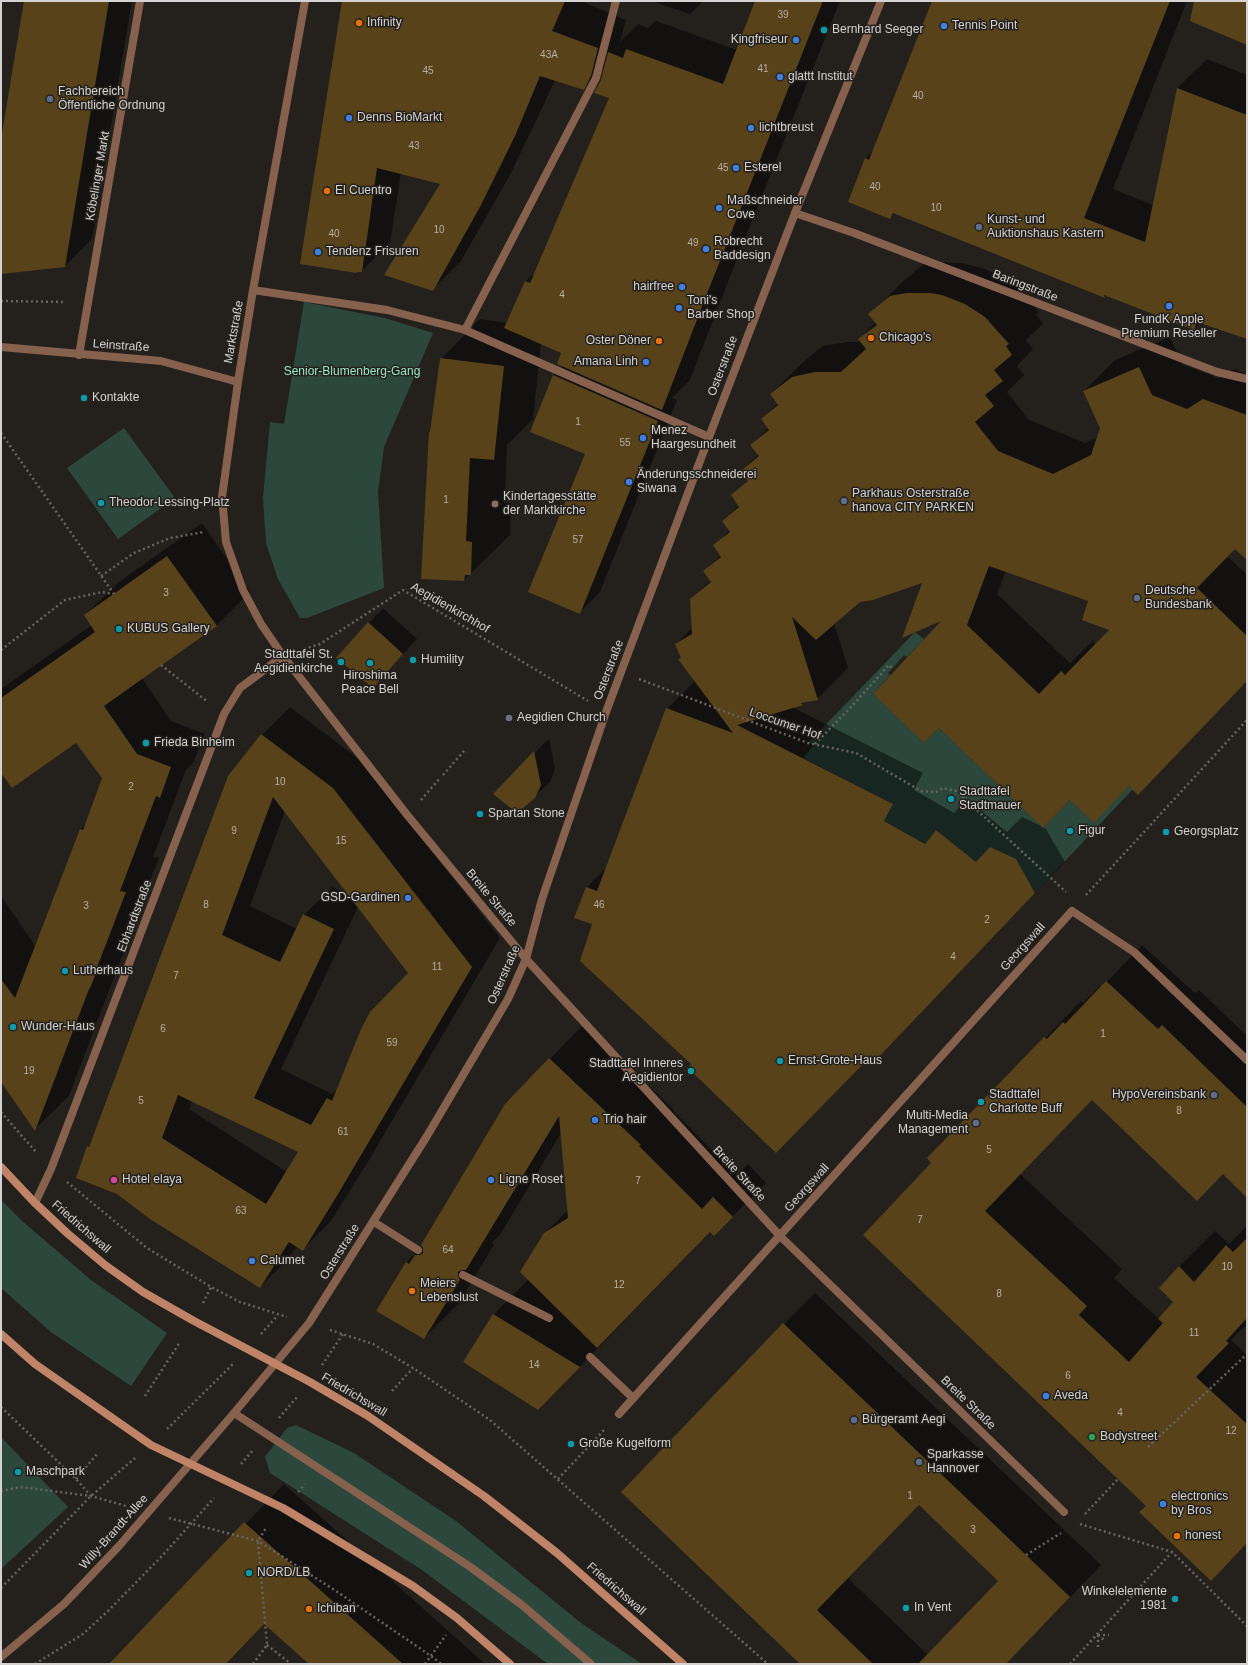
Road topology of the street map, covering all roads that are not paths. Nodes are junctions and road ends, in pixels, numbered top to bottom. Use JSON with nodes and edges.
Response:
{"nodes":[{"id":1,"x":140,"y":1,"type":"edge"},
{"id":2,"x":306,"y":1,"type":"edge"},
{"id":3,"x":616,"y":1,"type":"edge"},
{"id":4,"x":881,"y":1,"type":"edge"},
{"id":5,"x":795,"y":213,"type":"junction"},
{"id":6,"x":253,"y":290,"type":"junction"},
{"id":7,"x":465,"y":330,"type":"junction"},
{"id":8,"x":1,"y":347,"type":"edge"},
{"id":9,"x":79,"y":355,"type":"junction"},
{"id":10,"x":1247,"y":379,"type":"edge"},
{"id":11,"x":238,"y":382,"type":"junction"},
{"id":12,"x":709,"y":437,"type":"junction"},
{"id":13,"x":283,"y":656,"type":"junction"},
{"id":14,"x":526,"y":959,"type":"junction"},
{"id":15,"x":1247,"y":1060,"type":"edge"},
{"id":16,"x":1,"y":1167,"type":"edge"},
{"id":17,"x":35,"y":1203,"type":"junction"},
{"id":18,"x":374,"y":1222,"type":"junction"},
{"id":19,"x":780,"y":1236,"type":"junction"},
{"id":20,"x":418,"y":1250,"type":"dead end"},
{"id":21,"x":463,"y":1275,"type":"dead end"},
{"id":22,"x":549,"y":1318,"type":"dead end"},
{"id":23,"x":1,"y":1334,"type":"edge"},
{"id":24,"x":590,"y":1357,"type":"dead end"},
{"id":25,"x":275,"y":1364,"type":"junction"},
{"id":26,"x":633,"y":1398,"type":"junction"},
{"id":27,"x":234,"y":1413,"type":"junction"},
{"id":28,"x":619,"y":1414,"type":"road end"},
{"id":29,"x":190,"y":1464,"type":"junction"},
{"id":30,"x":1064,"y":1512,"type":"road end"},
{"id":31,"x":1,"y":1657,"type":"edge"},
{"id":32,"x":510,"y":1664,"type":"edge"},
{"id":33,"x":591,"y":1664,"type":"edge"},
{"id":34,"x":683,"y":1664,"type":"edge"}],
"edges":[{"from":1,"to":9,"type":"street","name":"Köbelinger Markt"},
{"from":2,"to":6,"type":"street","name":"Marktstraße"},
{"from":3,"to":7,"type":"street"},
{"from":4,"to":5,"type":"street","name":"Osterstraße"},
{"from":5,"to":10,"type":"street","name":"Baringstraße"},
{"from":5,"to":12,"type":"street","name":"Osterstraße"},
{"from":6,"to":7,"type":"street"},
{"from":6,"to":11,"type":"street","name":"Marktstraße"},
{"from":7,"to":12,"type":"street"},
{"from":8,"to":9,"type":"street","name":"Leinstraße"},
{"from":9,"to":11,"type":"street","name":"Leinstraße"},
{"from":11,"to":13,"type":"street","name":"Marktstraße"},
{"from":12,"to":14,"type":"street","name":"Osterstraße"},
{"from":13,"to":14,"type":"street","name":"Breite Straße"},
{"from":13,"to":17,"type":"street","name":"Ebhardtstraße"},
{"from":14,"to":18,"type":"street","name":"Osterstraße"},
{"from":14,"to":19,"type":"street","name":"Breite Straße"},
{"from":15,"to":19,"type":"street","name":"Georgswall"},
{"from":16,"to":17,"type":"main road","name":"Friedrichswall"},
{"from":17,"to":25,"type":"main road","name":"Friedrichswall"},
{"from":18,"to":20,"type":"street"},
{"from":18,"to":25,"type":"street","name":"Osterstraße"},
{"from":19,"to":26,"type":"street","name":"Georgswall"},
{"from":19,"to":30,"type":"street","name":"Breite Straße"},
{"from":21,"to":22,"type":"street"},
{"from":23,"to":29,"type":"main road"},
{"from":24,"to":26,"type":"street"},
{"from":25,"to":27,"type":"street","name":"Osterstraße"},
{"from":25,"to":34,"type":"main road","name":"Friedrichswall"},
{"from":26,"to":28,"type":"street","name":"Georgswall"},
{"from":27,"to":29,"type":"street","name":"Willy-Brandt-Allee"},
{"from":27,"to":33,"type":"street"},
{"from":29,"to":31,"type":"street","name":"Willy-Brandt-Allee"},
{"from":29,"to":32,"type":"main road"}]}
